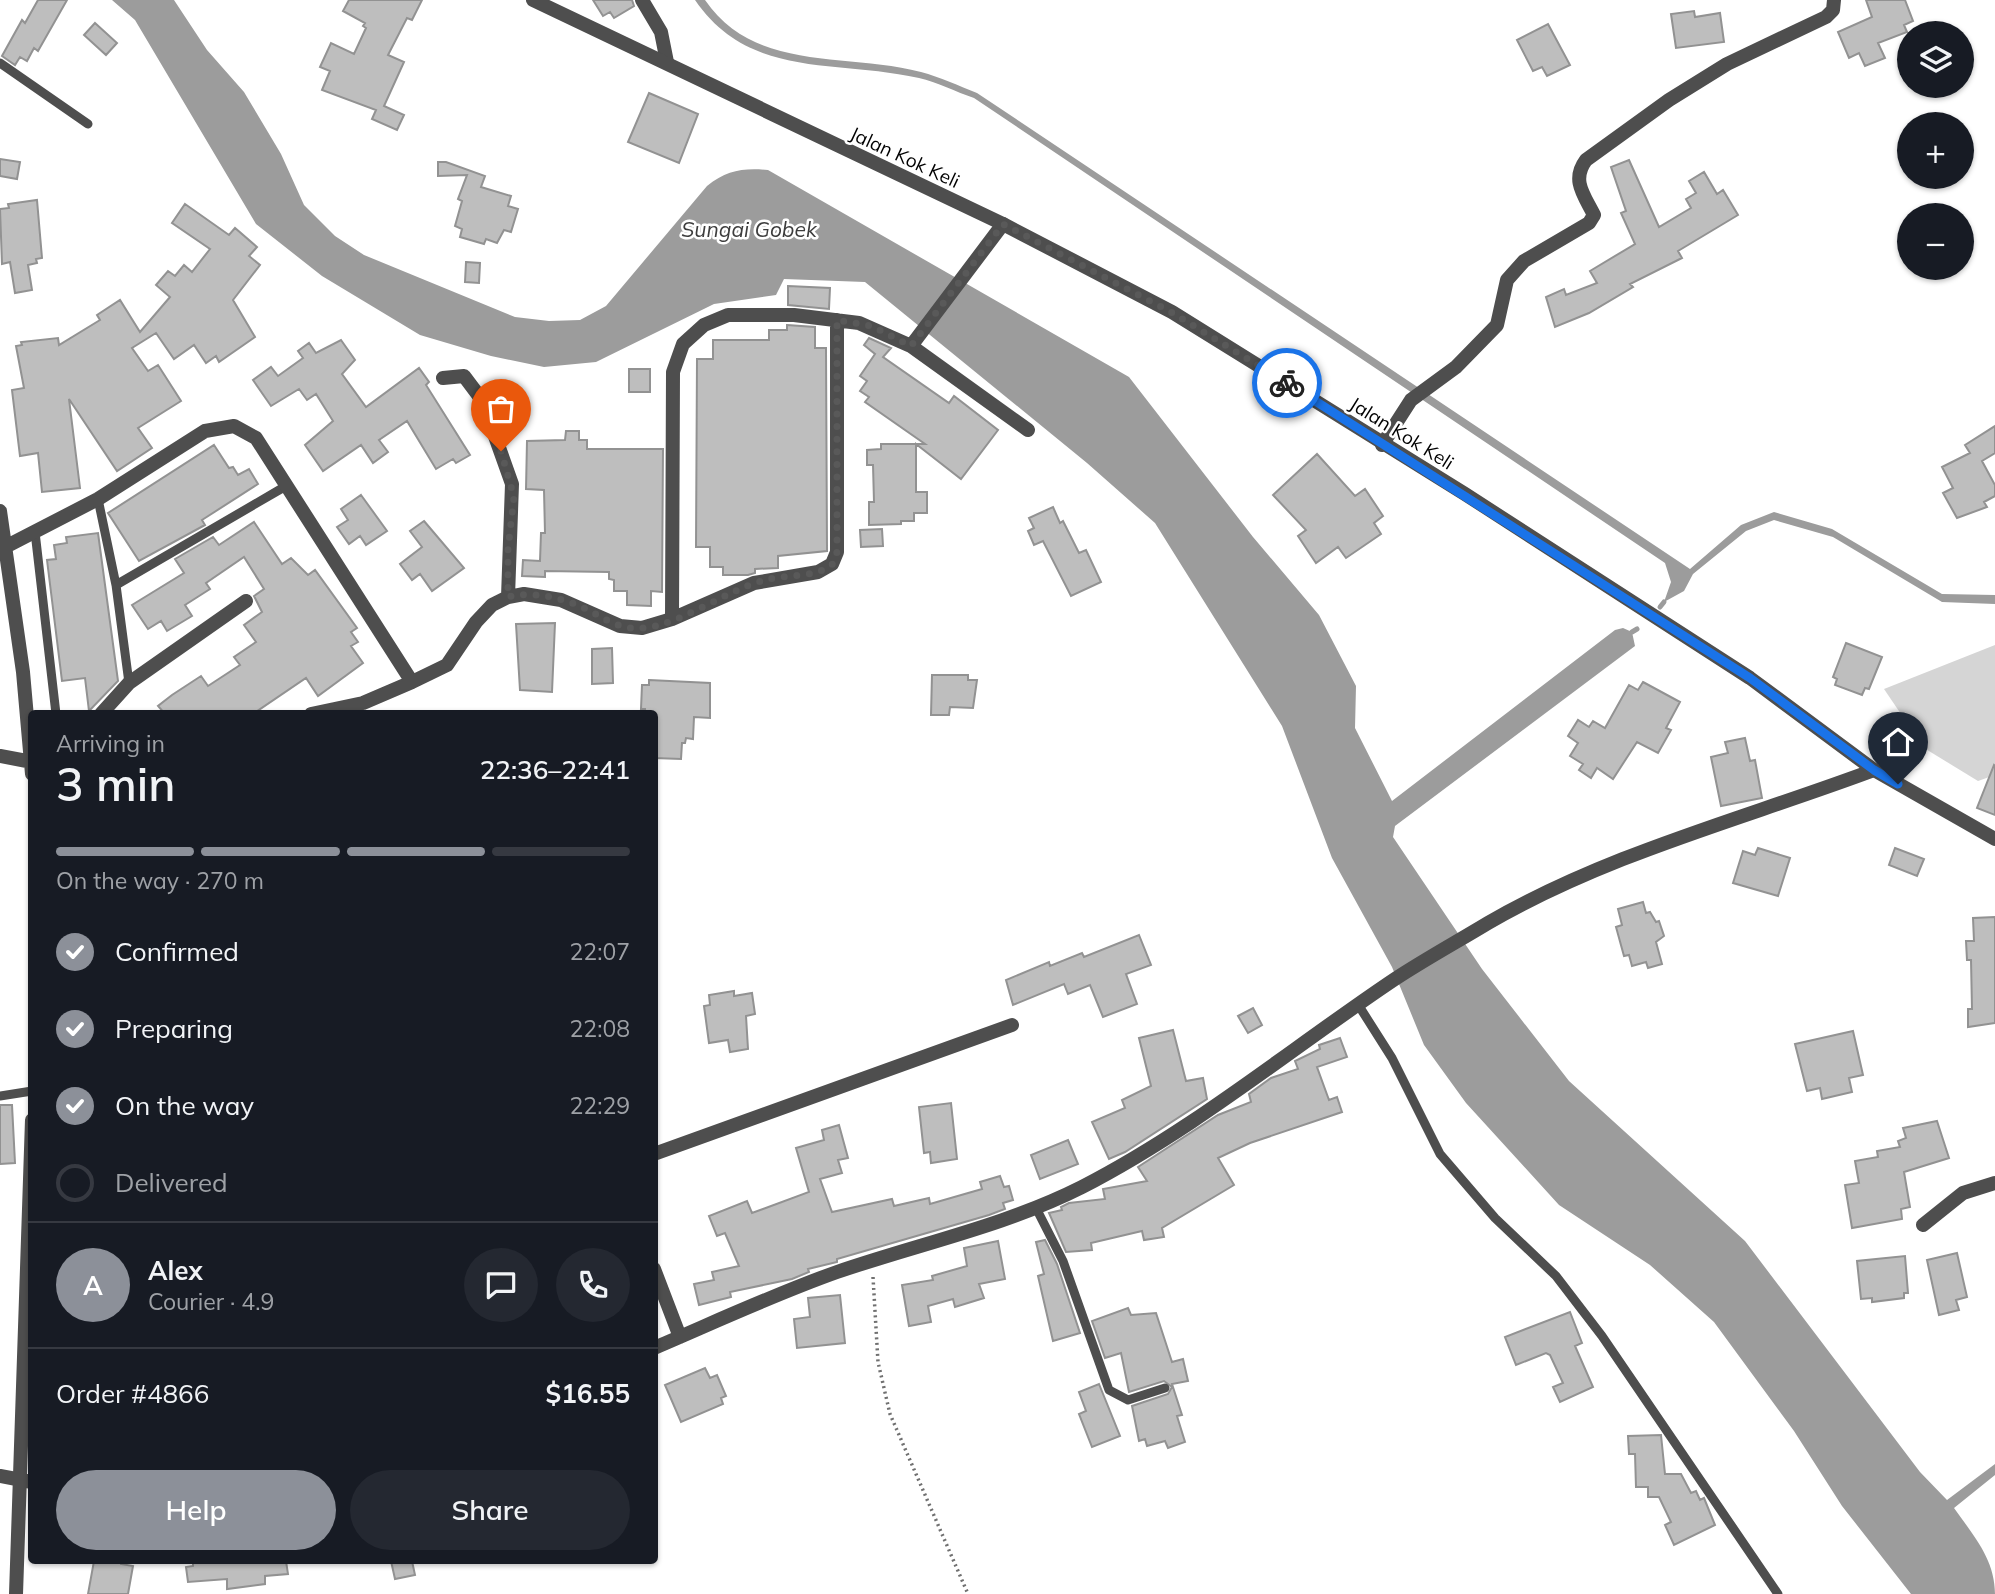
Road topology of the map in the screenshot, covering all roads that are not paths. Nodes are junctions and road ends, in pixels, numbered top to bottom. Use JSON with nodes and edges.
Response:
{"nodes":[{"id":1,"x":533,"y":0,"type":"edge"},
{"id":2,"x":642,"y":0,"type":"edge"},
{"id":3,"x":1834,"y":0,"type":"edge"},
{"id":4,"x":667,"y":62,"type":"junction"},
{"id":5,"x":0,"y":63,"type":"edge"},
{"id":6,"x":88,"y":124,"type":"dead end"},
{"id":7,"x":1003,"y":224,"type":"junction"},
{"id":8,"x":837,"y":320,"type":"junction"},
{"id":9,"x":911,"y":346,"type":"junction"},
{"id":10,"x":443,"y":378,"type":"dead end"},
{"id":11,"x":1028,"y":430,"type":"dead end"},
{"id":12,"x":1382,"y":445,"type":"junction"},
{"id":13,"x":286,"y":486,"type":"junction"},
{"id":14,"x":98,"y":499,"type":"junction"},
{"id":15,"x":0,"y":510,"type":"edge"},
{"id":16,"x":34,"y":532,"type":"junction"},
{"id":17,"x":7,"y":547,"type":"junction"},
{"id":18,"x":116,"y":585,"type":"junction"},
{"id":19,"x":508,"y":597,"type":"junction"},
{"id":20,"x":246,"y":601,"type":"dead end"},
{"id":21,"x":672,"y":619,"type":"junction"},
{"id":22,"x":412,"y":682,"type":"junction"},
{"id":23,"x":129,"y":683,"type":"junction"},
{"id":24,"x":56,"y":710,"type":"edge"},
{"id":25,"x":105,"y":710,"type":"edge"},
{"id":26,"x":330,"y":710,"type":"edge"},
{"id":27,"x":28,"y":735,"type":"edge"},
{"id":28,"x":0,"y":757,"type":"edge"},
{"id":29,"x":28,"y":762,"type":"edge"},
{"id":30,"x":1874,"y":770,"type":"junction"},
{"id":31,"x":1995,"y":839,"type":"edge"},
{"id":32,"x":1359,"y":1006,"type":"junction"},
{"id":33,"x":1012,"y":1025,"type":"dead end"},
{"id":34,"x":28,"y":1092,"type":"edge"},
{"id":35,"x":0,"y":1097,"type":"edge"},
{"id":36,"x":658,"y":1153,"type":"edge"},
{"id":37,"x":1995,"y":1182,"type":"edge"},
{"id":38,"x":1036,"y":1208,"type":"junction"},
{"id":39,"x":1923,"y":1225,"type":"dead end"},
{"id":40,"x":658,"y":1279,"type":"edge"},
{"id":41,"x":28,"y":1326,"type":"edge"},
{"id":42,"x":680,"y":1337,"type":"junction"},
{"id":43,"x":658,"y":1346,"type":"edge"},
{"id":44,"x":1165,"y":1388,"type":"dead end"},
{"id":45,"x":0,"y":1476,"type":"edge"},
{"id":46,"x":25,"y":1481,"type":"edge"},
{"id":47,"x":16,"y":1594,"type":"edge"},
{"id":48,"x":1779,"y":1594,"type":"edge"}],
"edges":[{"from":1,"to":4,"type":"street","name":"Jalan Kok Keli"},
{"from":2,"to":4,"type":"street"},
{"from":3,"to":12,"type":"street"},
{"from":4,"to":7,"type":"street","name":"Jalan Kok Keli"},
{"from":5,"to":6,"type":"lane"},
{"from":7,"to":9,"type":"street"},
{"from":7,"to":12,"type":"street","name":"Jalan Kok Keli"},
{"from":8,"to":9,"type":"street"},
{"from":8,"to":21,"type":"street"},
{"from":8,"to":21,"type":"street"},
{"from":9,"to":11,"type":"street"},
{"from":10,"to":19,"type":"street"},
{"from":12,"to":30,"type":"street","name":"Jalan Kok Keli"},
{"from":13,"to":14,"type":"street"},
{"from":13,"to":18,"type":"lane"},
{"from":13,"to":22,"type":"street"},
{"from":14,"to":16,"type":"street"},
{"from":14,"to":18,"type":"lane"},
{"from":15,"to":17,"type":"street"},
{"from":16,"to":17,"type":"street"},
{"from":16,"to":24,"type":"lane"},
{"from":17,"to":27,"type":"street"},
{"from":18,"to":23,"type":"lane"},
{"from":19,"to":21,"type":"street"},
{"from":19,"to":22,"type":"street"},
{"from":20,"to":23,"type":"street"},
{"from":22,"to":26,"type":"street"},
{"from":23,"to":25,"type":"street"},
{"from":28,"to":29,"type":"street"},
{"from":30,"to":31,"type":"street","name":"Jalan Kok Keli"},
{"from":30,"to":32,"type":"street"},
{"from":32,"to":38,"type":"street"},
{"from":32,"to":48,"type":"lane"},
{"from":33,"to":36,"type":"street"},
{"from":34,"to":35,"type":"lane"},
{"from":37,"to":39,"type":"street"},
{"from":38,"to":42,"type":"street"},
{"from":38,"to":44,"type":"lane"},
{"from":40,"to":42,"type":"street"},
{"from":41,"to":46,"type":"street"},
{"from":42,"to":43,"type":"street"},
{"from":45,"to":46,"type":"street"},
{"from":46,"to":47,"type":"street"}]}
